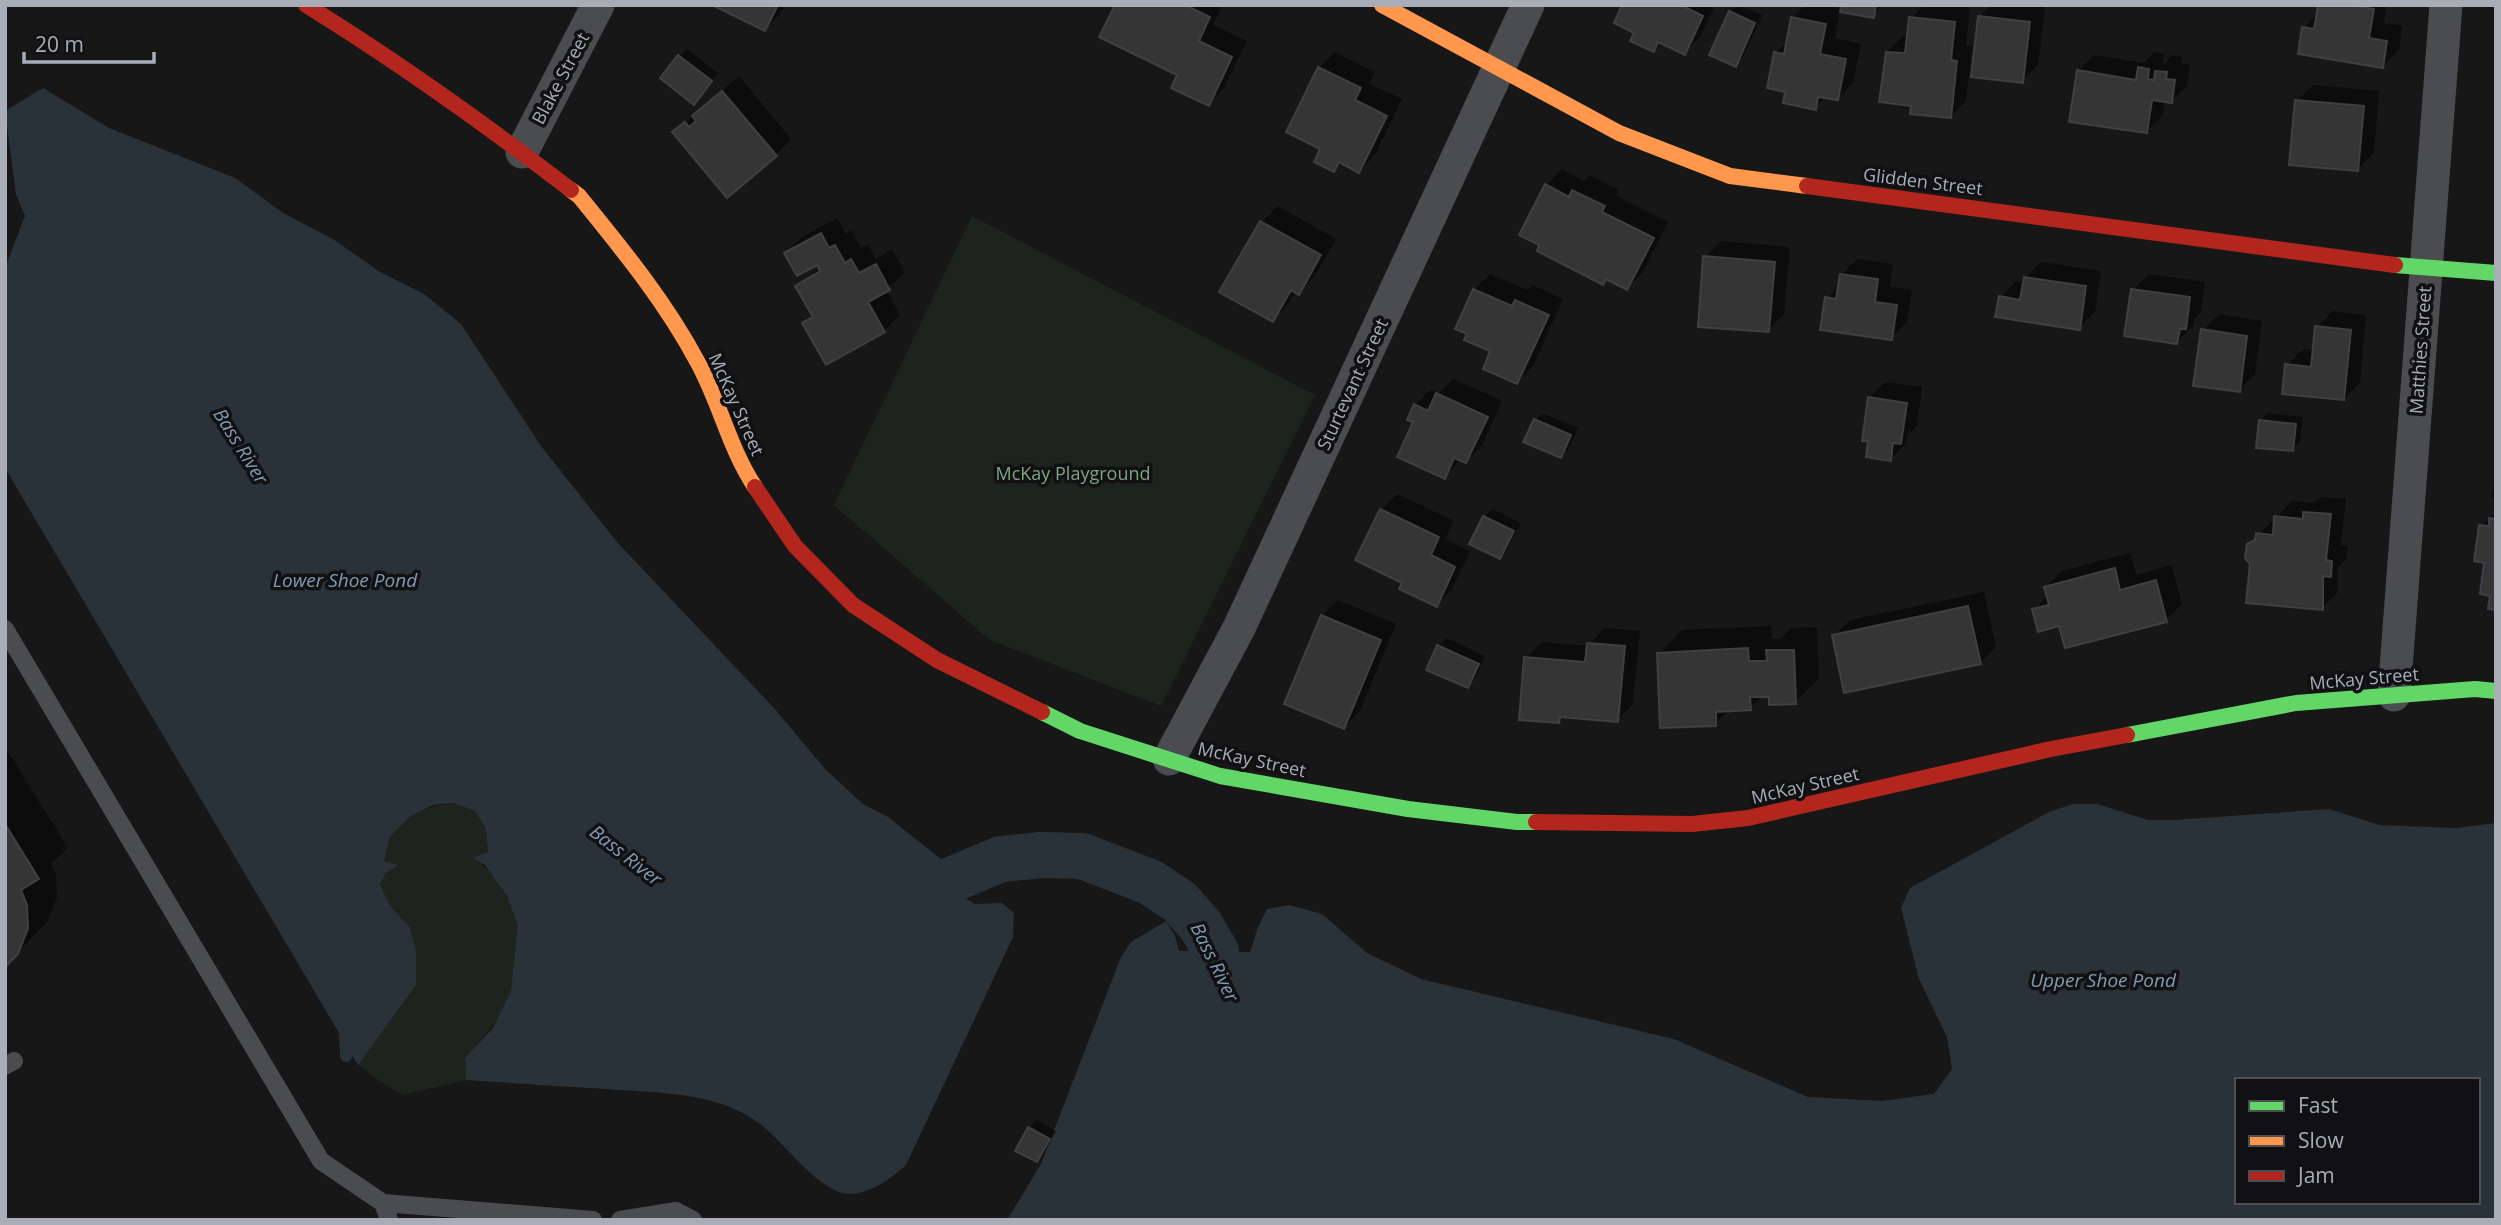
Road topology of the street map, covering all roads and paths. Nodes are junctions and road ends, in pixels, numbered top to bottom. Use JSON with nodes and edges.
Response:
{"nodes":[{"id":1,"x":306,"y":5,"type":"edge"},
{"id":2,"x":598,"y":5,"type":"edge"},
{"id":3,"x":1382,"y":5,"type":"edge"},
{"id":4,"x":1528,"y":5,"type":"edge"},
{"id":5,"x":2446,"y":5,"type":"edge"},
{"id":6,"x":1499,"y":68,"type":"junction"},
{"id":7,"x":522,"y":152,"type":"junction"},
{"id":8,"x":2426,"y":268,"type":"junction"},
{"id":9,"x":2496,"y":273,"type":"edge"},
{"id":10,"x":5,"y":629,"type":"edge"},
{"id":11,"x":2496,"y":691,"type":"edge"},
{"id":12,"x":2394,"y":695,"type":"junction"},
{"id":13,"x":1169,"y":759,"type":"junction"},
{"id":14,"x":386,"y":1212,"type":"edge"},
{"id":15,"x":593,"y":1220,"type":"edge"},
{"id":16,"x":620,"y":1220,"type":"edge"},
{"id":17,"x":693,"y":1220,"type":"edge"}],
"edges":[{"from":1,"to":7,"type":"main road","name":"McKay Street"},
{"from":2,"to":7,"type":"street","name":"Blake Street"},
{"from":3,"to":6,"type":"main road","name":"Glidden Street"},
{"from":4,"to":6,"type":"street","name":"Sturtevant Street"},
{"from":5,"to":8,"type":"street","name":"Matthies Street"},
{"from":6,"to":8,"type":"main road","name":"Glidden Street"},
{"from":6,"to":13,"type":"street","name":"Sturtevant Street"},
{"from":7,"to":13,"type":"main road","name":"McKay Street"},
{"from":8,"to":9,"type":"main road","name":"Glidden Street"},
{"from":8,"to":12,"type":"street","name":"Matthies Street"},
{"from":10,"to":14,"type":"lane"},
{"from":11,"to":12,"type":"main road","name":"McKay Street"},
{"from":12,"to":13,"type":"main road","name":"McKay Street"},
{"from":14,"to":15,"type":"lane"},
{"from":16,"to":17,"type":"lane"}]}
